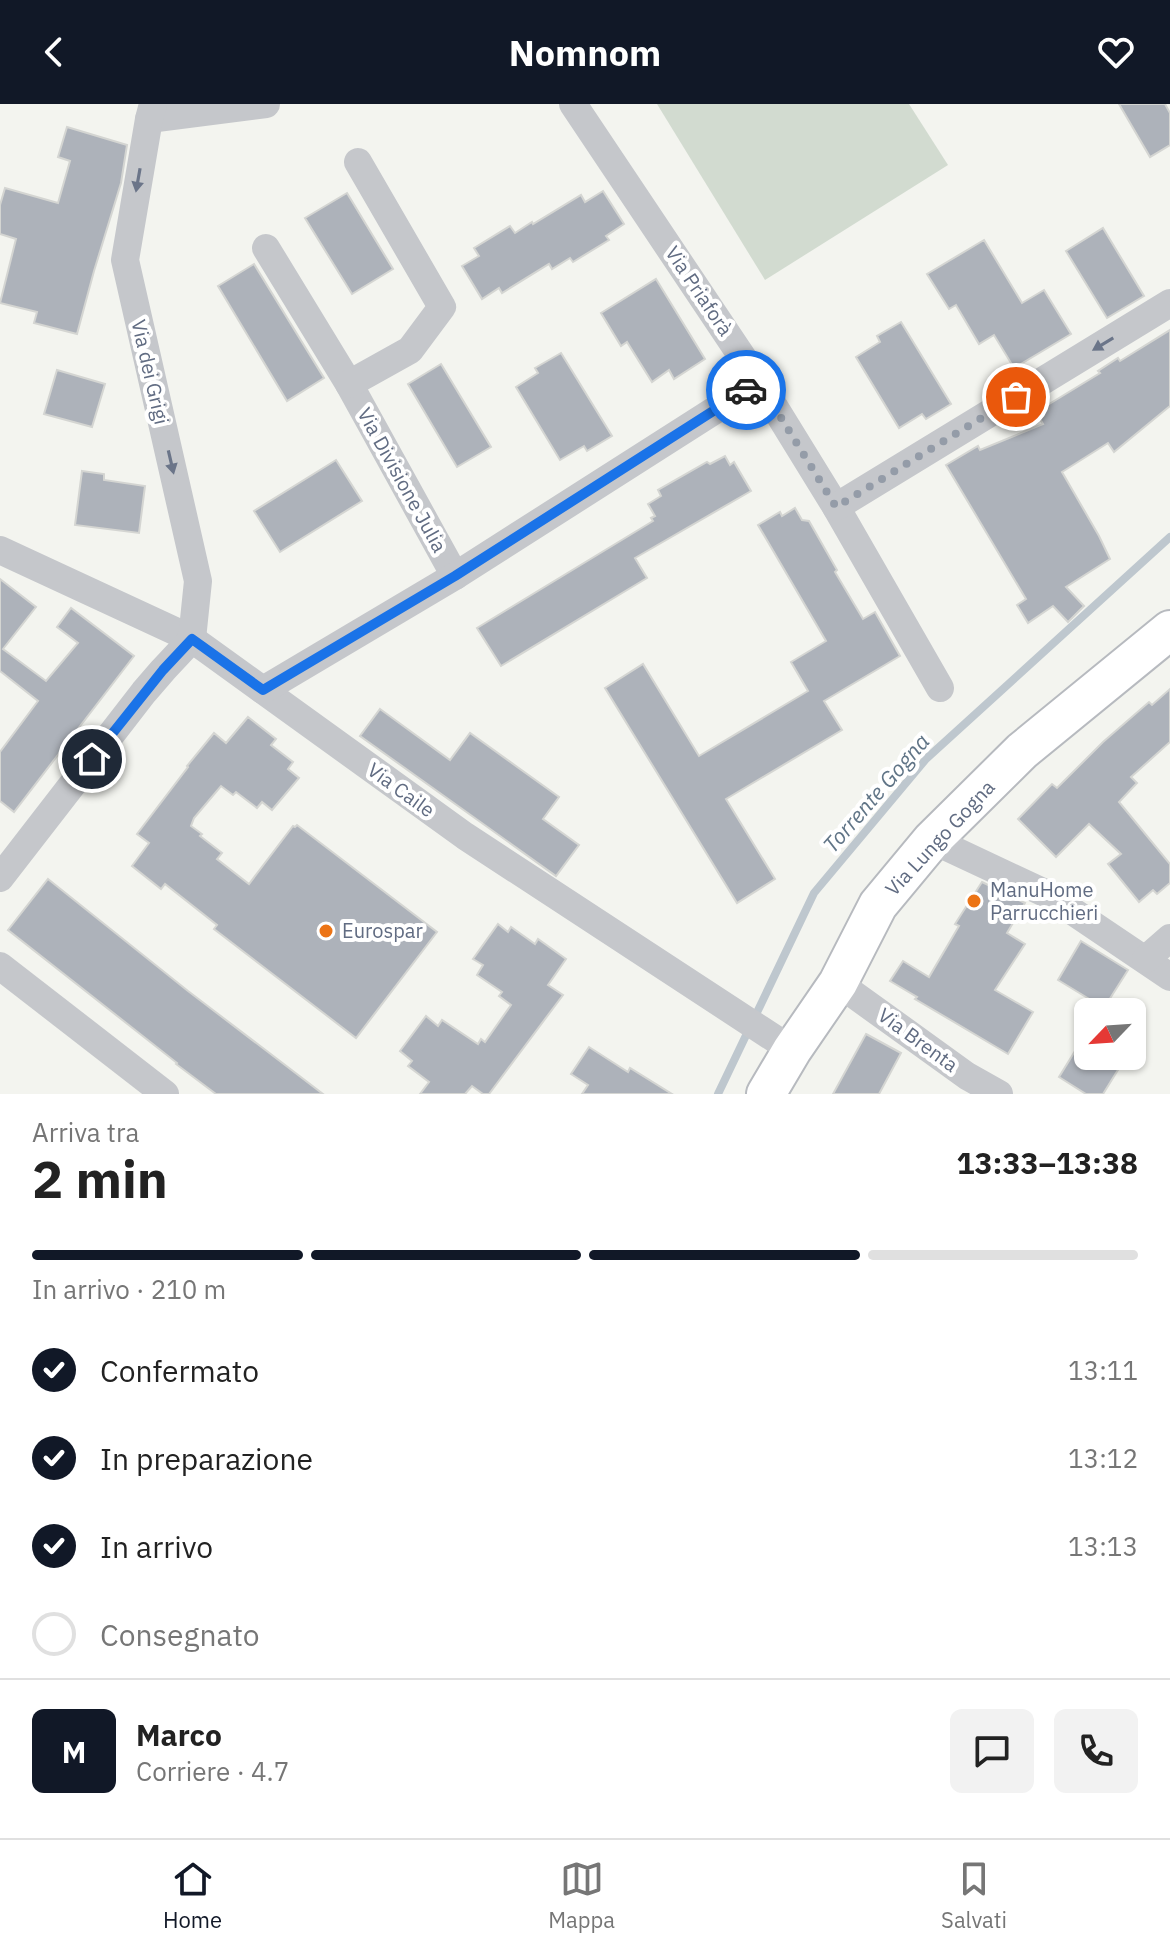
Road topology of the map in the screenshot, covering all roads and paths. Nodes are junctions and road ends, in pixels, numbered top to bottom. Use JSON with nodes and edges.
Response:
{"nodes":[{"id":1,"x":266,"y":104,"type":"edge"},
{"id":2,"x":573,"y":104,"type":"edge"},
{"id":3,"x":151,"y":112,"type":"edge"},
{"id":4,"x":358,"y":162,"type":"dead end"},
{"id":5,"x":266,"y":248,"type":"dead end"},
{"id":6,"x":1170,"y":303,"type":"edge"},
{"id":7,"x":759,"y":382,"type":"junction"},
{"id":8,"x":349,"y":384,"type":"junction"},
{"id":9,"x":836,"y":507,"type":"junction"},
{"id":10,"x":0,"y":550,"type":"edge"},
{"id":11,"x":455,"y":576,"type":"junction"},
{"id":12,"x":1170,"y":630,"type":"edge"},
{"id":13,"x":192,"y":639,"type":"junction"},
{"id":14,"x":940,"y":688,"type":"dead end"},
{"id":15,"x":263,"y":690,"type":"junction"},
{"id":16,"x":932,"y":840,"type":"junction"},
{"id":17,"x":0,"y":878,"type":"edge"},
{"id":18,"x":1170,"y":938,"type":"edge"},
{"id":19,"x":1146,"y":959,"type":"junction"},
{"id":20,"x":0,"y":966,"type":"edge"},
{"id":21,"x":1170,"y":977,"type":"edge"},
{"id":22,"x":838,"y":983,"type":"junction"},
{"id":23,"x":783,"y":1045,"type":"junction"},
{"id":24,"x":165,"y":1094,"type":"edge"},
{"id":25,"x":766,"y":1094,"type":"edge"},
{"id":26,"x":999,"y":1094,"type":"edge"}],
"edges":[{"from":1,"to":3,"type":"street"},
{"from":2,"to":7,"type":"street","name":"Via Priaforà"},
{"from":3,"to":13,"type":"street","name":"Via dei Grigi","one_way":true},
{"from":4,"to":8,"type":"street","name":"Via Divisione Julia"},
{"from":5,"to":8,"type":"street","name":"Via Divisione Julia"},
{"from":6,"to":9,"type":"street","one_way":true},
{"from":7,"to":9,"type":"street","name":"Via Priaforà"},
{"from":7,"to":11,"type":"street","name":"Via Divisione Julia"},
{"from":8,"to":11,"type":"street","name":"Via Divisione Julia"},
{"from":9,"to":14,"type":"street","name":"Via Priaforà"},
{"from":10,"to":13,"type":"street","name":"Via Caile"},
{"from":11,"to":15,"type":"street","name":"Via Divisione Julia"},
{"from":12,"to":16,"type":"street","name":"Via Lungo Gogna"},
{"from":13,"to":15,"type":"street","name":"Via Caile"},
{"from":13,"to":17,"type":"street"},
{"from":15,"to":23,"type":"street","name":"Via Caile"},
{"from":16,"to":19,"type":"street"},
{"from":16,"to":22,"type":"street","name":"Via Lungo Gogna"},
{"from":18,"to":19,"type":"street"},
{"from":19,"to":21,"type":"street"},
{"from":20,"to":24,"type":"street"},
{"from":22,"to":23,"type":"street","name":"Via Lungo Gogna"},
{"from":22,"to":26,"type":"street","name":"Via Brenta"},
{"from":23,"to":25,"type":"street","name":"Via Lungo Gogna"}]}
